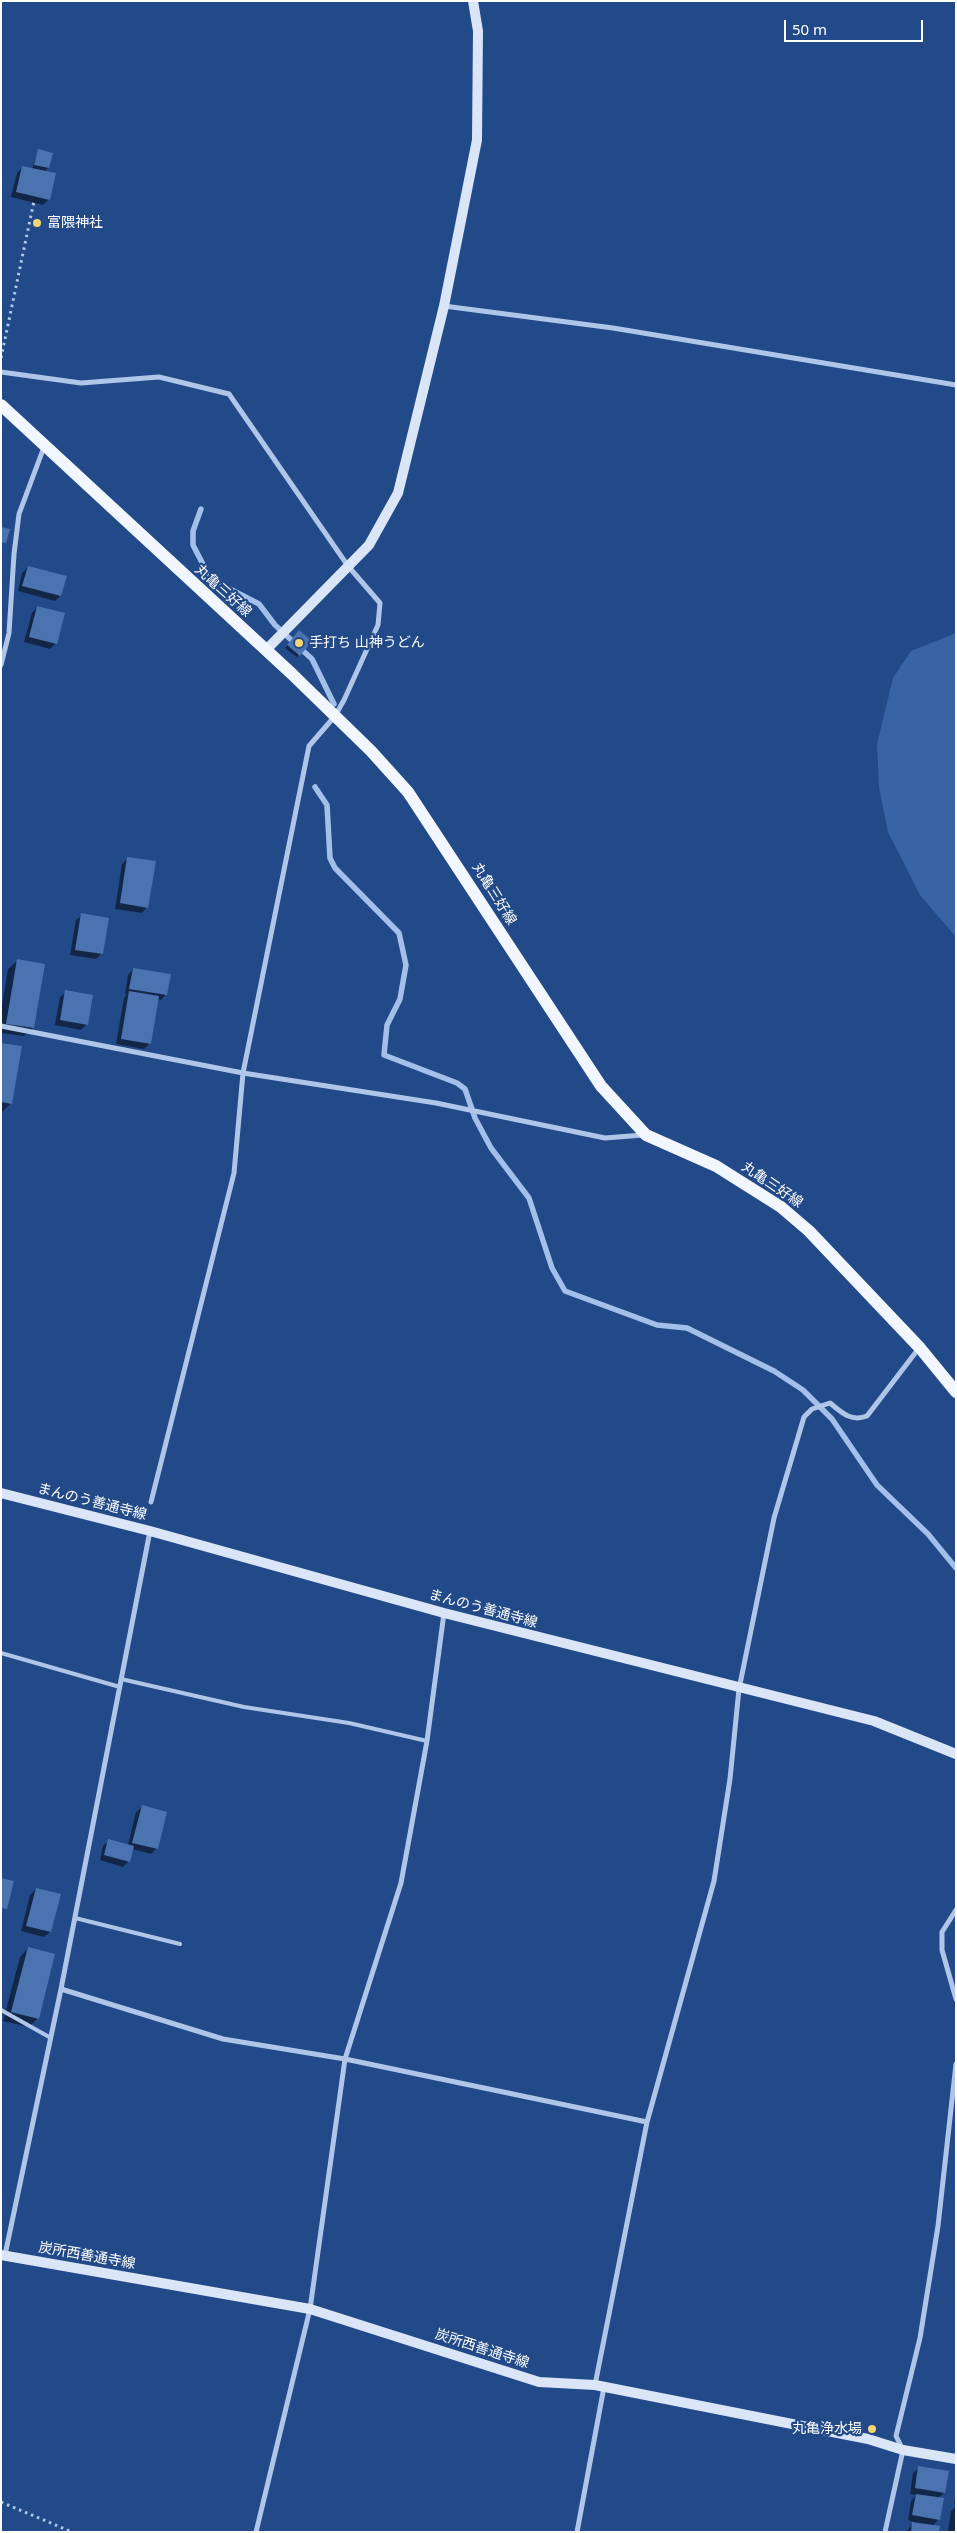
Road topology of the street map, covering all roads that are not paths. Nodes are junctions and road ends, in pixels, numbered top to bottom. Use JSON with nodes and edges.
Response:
{"nodes":[{"id":1,"x":473,"y":1,"type":"edge"},
{"id":2,"x":444,"y":306,"type":"junction"},
{"id":3,"x":1,"y":372,"type":"edge"},
{"id":4,"x":956,"y":385,"type":"edge"},
{"id":5,"x":1,"y":405,"type":"edge"},
{"id":6,"x":45,"y":446,"type":"junction"},
{"id":7,"x":348,"y":566,"type":"junction"},
{"id":8,"x":270,"y":646,"type":"junction"},
{"id":9,"x":1,"y":665,"type":"edge"},
{"id":10,"x":335,"y":716,"type":"junction"},
{"id":11,"x":1,"y":1026,"type":"edge"},
{"id":12,"x":243,"y":1073,"type":"junction"},
{"id":13,"x":646,"y":1135,"type":"junction"},
{"id":14,"x":920,"y":1348,"type":"junction"},
{"id":15,"x":956,"y":1392,"type":"edge"},
{"id":16,"x":1,"y":1493,"type":"edge"},
{"id":17,"x":151,"y":1502,"type":"dead end"},
{"id":18,"x":150,"y":1531,"type":"junction"},
{"id":19,"x":444,"y":1613,"type":"junction"},
{"id":20,"x":1,"y":1653,"type":"edge"},
{"id":21,"x":121,"y":1679,"type":"junction"},
{"id":22,"x":120,"y":1687,"type":"junction"},
{"id":23,"x":739,"y":1689,"type":"junction"},
{"id":24,"x":427,"y":1741,"type":"junction"},
{"id":25,"x":956,"y":1754,"type":"edge"},
{"id":26,"x":956,"y":1910,"type":"edge"},
{"id":27,"x":75,"y":1918,"type":"junction"},
{"id":28,"x":180,"y":1944,"type":"dead end"},
{"id":29,"x":61,"y":1989,"type":"junction"},
{"id":30,"x":956,"y":1999,"type":"edge"},
{"id":31,"x":1,"y":2010,"type":"edge"},
{"id":32,"x":51,"y":2038,"type":"junction"},
{"id":33,"x":345,"y":2059,"type":"junction"},
{"id":34,"x":956,"y":2064,"type":"edge"},
{"id":35,"x":647,"y":2122,"type":"junction"},
{"id":36,"x":3,"y":2255,"type":"edge"},
{"id":37,"x":310,"y":2309,"type":"junction"},
{"id":38,"x":599,"y":2386,"type":"junction"},
{"id":39,"x":903,"y":2450,"type":"junction"},
{"id":40,"x":956,"y":2459,"type":"edge"},
{"id":41,"x":256,"y":2532,"type":"edge"},
{"id":42,"x":577,"y":2532,"type":"edge"},
{"id":43,"x":885,"y":2532,"type":"edge"}],
"edges":[{"from":1,"to":2,"type":"main road"},
{"from":2,"to":4,"type":"street"},
{"from":2,"to":7,"type":"main road"},
{"from":3,"to":7,"type":"street"},
{"from":5,"to":6,"type":"main road","name":"丸亀三好線"},
{"from":6,"to":8,"type":"main road","name":"丸亀三好線"},
{"from":6,"to":9,"type":"street"},
{"from":7,"to":8,"type":"main road"},
{"from":7,"to":10,"type":"street"},
{"from":8,"to":10,"type":"main road","name":"丸亀三好線"},
{"from":10,"to":12,"type":"street"},
{"from":10,"to":13,"type":"main road","name":"丸亀三好線"},
{"from":11,"to":12,"type":"street"},
{"from":12,"to":13,"type":"street"},
{"from":12,"to":17,"type":"street"},
{"from":13,"to":14,"type":"main road","name":"丸亀三好線"},
{"from":14,"to":15,"type":"main road","name":"丸亀三好線"},
{"from":14,"to":23,"type":"street"},
{"from":16,"to":18,"type":"main road","name":"まんのう善通寺線"},
{"from":18,"to":19,"type":"main road","name":"まんのう善通寺線"},
{"from":18,"to":21,"type":"street"},
{"from":19,"to":23,"type":"main road","name":"まんのう善通寺線"},
{"from":19,"to":24,"type":"street"},
{"from":20,"to":22,"type":"lane"},
{"from":21,"to":22,"type":"street"},
{"from":21,"to":24,"type":"lane"},
{"from":22,"to":27,"type":"street"},
{"from":23,"to":25,"type":"main road","name":"まんのう善通寺線"},
{"from":23,"to":35,"type":"street"},
{"from":24,"to":33,"type":"street"},
{"from":26,"to":30,"type":"street"},
{"from":27,"to":28,"type":"lane"},
{"from":27,"to":29,"type":"street"},
{"from":29,"to":32,"type":"street"},
{"from":29,"to":33,"type":"street"},
{"from":31,"to":32,"type":"lane"},
{"from":32,"to":36,"type":"street"},
{"from":33,"to":35,"type":"street"},
{"from":33,"to":37,"type":"street"},
{"from":34,"to":39,"type":"street"},
{"from":35,"to":38,"type":"street"},
{"from":36,"to":37,"type":"main road","name":"炭所西善通寺線"},
{"from":37,"to":38,"type":"main road","name":"炭所西善通寺線"},
{"from":37,"to":41,"type":"street"},
{"from":38,"to":39,"type":"main road","name":"炭所西善通寺線"},
{"from":38,"to":42,"type":"street"},
{"from":39,"to":40,"type":"main road","name":"炭所西善通寺線"},
{"from":39,"to":43,"type":"street"}]}
